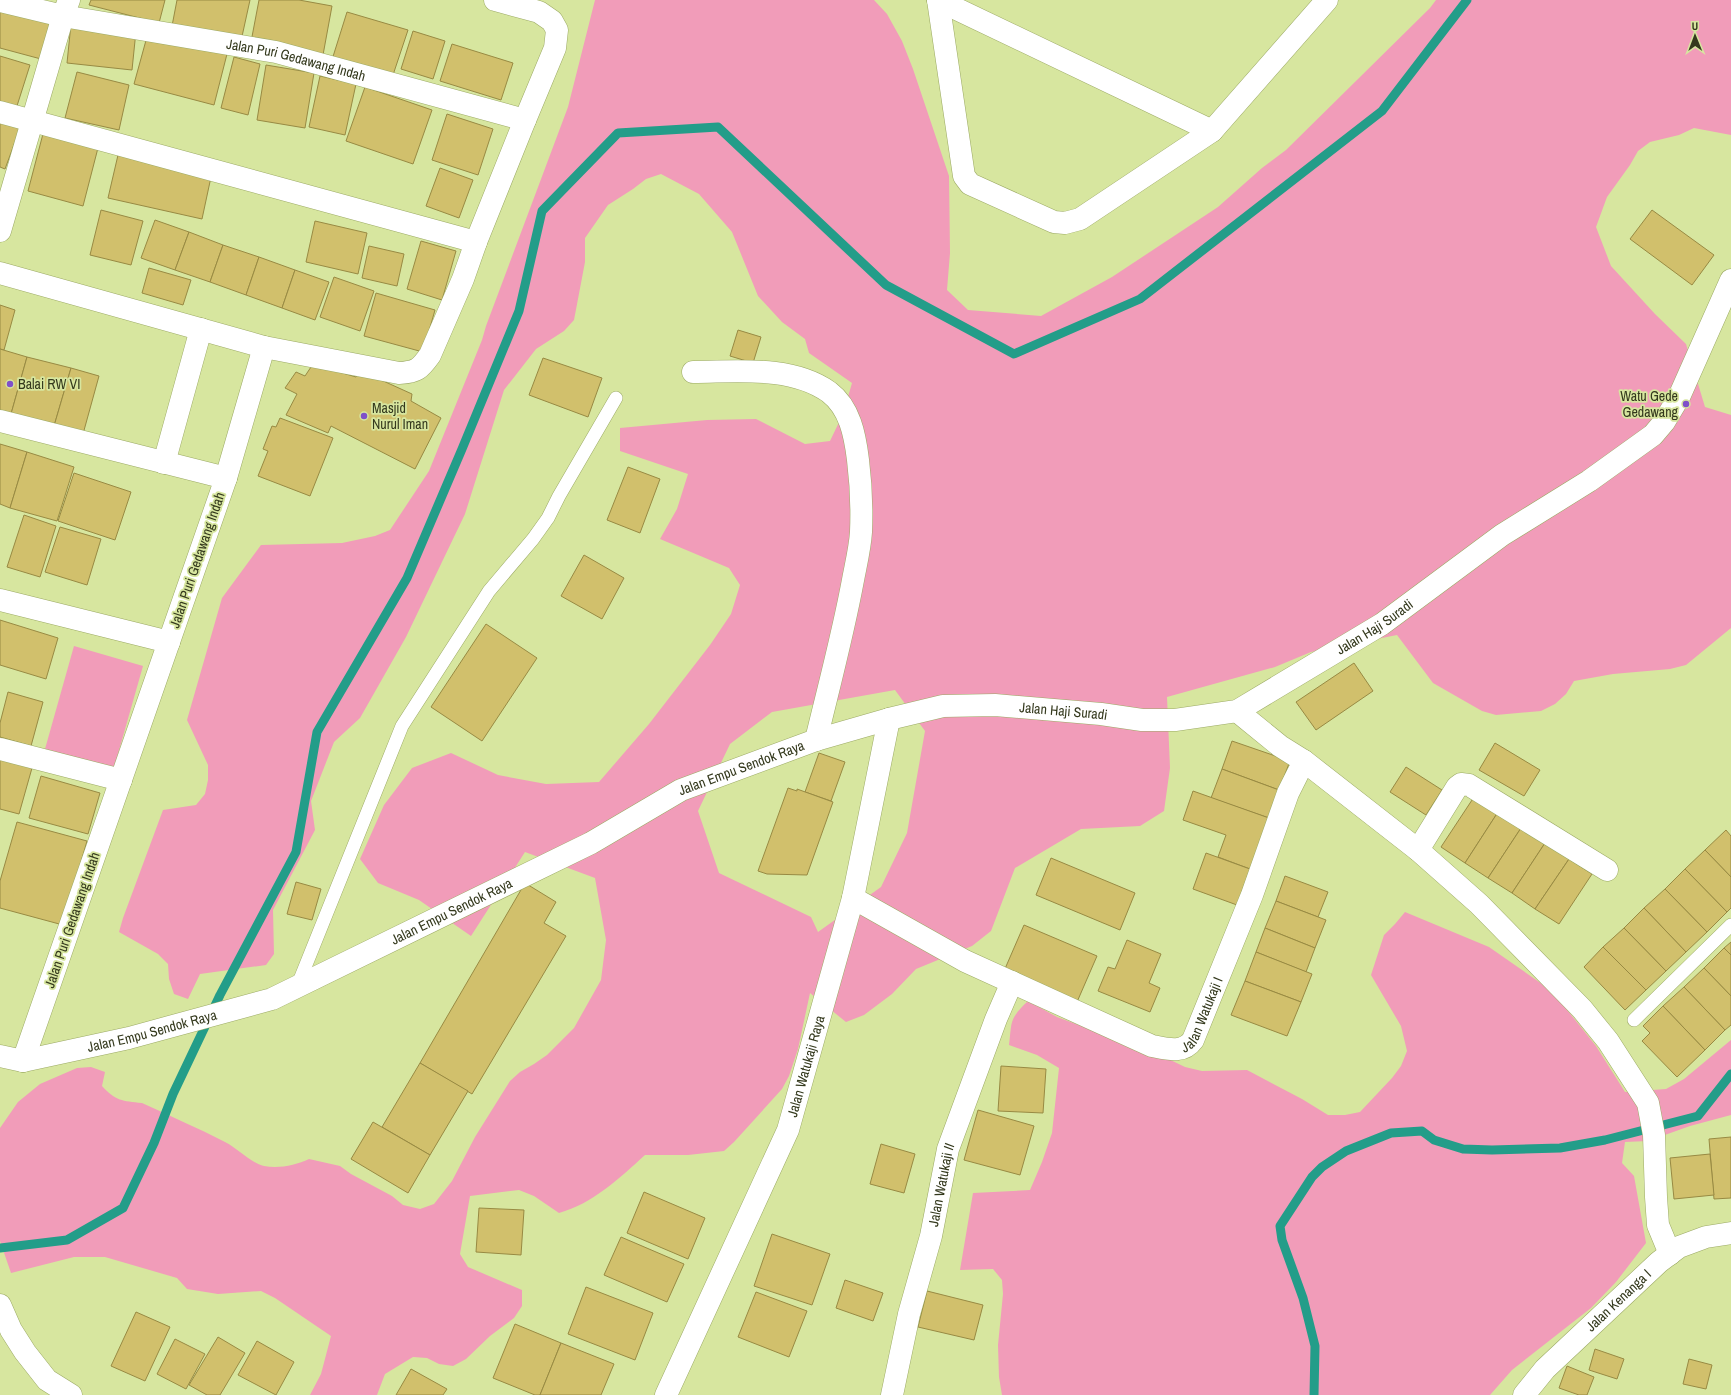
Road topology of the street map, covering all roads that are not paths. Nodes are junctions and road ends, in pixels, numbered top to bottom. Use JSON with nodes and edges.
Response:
{"nodes":[{"id":1,"x":495,"y":0,"type":"edge"},
{"id":2,"x":938,"y":0,"type":"edge"},
{"id":3,"x":1327,"y":0,"type":"edge"},
{"id":4,"x":0,"y":1,"type":"edge"},
{"id":5,"x":66,"y":8,"type":"edge"},
{"id":6,"x":0,"y":112,"type":"edge"},
{"id":7,"x":525,"y":120,"type":"junction"},
{"id":8,"x":32,"y":121,"type":"junction"},
{"id":9,"x":1212,"y":131,"type":"junction"},
{"id":10,"x":0,"y":231,"type":"edge"},
{"id":11,"x":476,"y":242,"type":"junction"},
{"id":12,"x":0,"y":273,"type":"edge"},
{"id":13,"x":1731,"y":280,"type":"edge"},
{"id":14,"x":200,"y":329,"type":"junction"},
{"id":15,"x":264,"y":347,"type":"junction"},
{"id":16,"x":693,"y":372,"type":"dead end"},
{"id":17,"x":616,"y":398,"type":"dead end"},
{"id":18,"x":0,"y":421,"type":"edge"},
{"id":19,"x":164,"y":463,"type":"junction"},
{"id":20,"x":226,"y":478,"type":"junction"},
{"id":21,"x":0,"y":600,"type":"edge"},
{"id":22,"x":169,"y":642,"type":"junction"},
{"id":23,"x":1237,"y":711,"type":"junction"},
{"id":24,"x":889,"y":718,"type":"junction"},
{"id":25,"x":816,"y":740,"type":"junction"},
{"id":26,"x":0,"y":749,"type":"edge"},
{"id":27,"x":1304,"y":761,"type":"junction"},
{"id":28,"x":121,"y":780,"type":"junction"},
{"id":29,"x":1418,"y":850,"type":"junction"},
{"id":30,"x":1607,"y":870,"type":"dead end"},
{"id":31,"x":853,"y":898,"type":"junction"},
{"id":32,"x":1731,"y":925,"type":"edge"},
{"id":33,"x":1012,"y":982,"type":"junction"},
{"id":34,"x":297,"y":987,"type":"junction"},
{"id":35,"x":1634,"y":1020,"type":"dead end"},
{"id":36,"x":0,"y":1056,"type":"edge"},
{"id":37,"x":23,"y":1061,"type":"junction"},
{"id":38,"x":1731,"y":1234,"type":"edge"},
{"id":39,"x":1670,"y":1254,"type":"junction"},
{"id":40,"x":0,"y":1305,"type":"edge"},
{"id":41,"x":71,"y":1395,"type":"edge"},
{"id":42,"x":666,"y":1395,"type":"edge"},
{"id":43,"x":892,"y":1395,"type":"edge"},
{"id":44,"x":1524,"y":1395,"type":"edge"}],
"edges":[{"from":1,"to":7,"type":"street"},
{"from":2,"to":9,"type":"street"},
{"from":2,"to":9,"type":"street"},
{"from":3,"to":9,"type":"street"},
{"from":4,"to":5,"type":"street","name":"Jalan Puri Gedawang Indah"},
{"from":5,"to":7,"type":"street","name":"Jalan Puri Gedawang Indah"},
{"from":5,"to":8,"type":"street"},
{"from":6,"to":8,"type":"street"},
{"from":7,"to":11,"type":"street"},
{"from":8,"to":10,"type":"street"},
{"from":8,"to":11,"type":"street"},
{"from":11,"to":15,"type":"street"},
{"from":12,"to":14,"type":"street"},
{"from":13,"to":23,"type":"street","name":"Jalan Haji Suradi"},
{"from":14,"to":15,"type":"street"},
{"from":14,"to":19,"type":"street"},
{"from":15,"to":20,"type":"street","name":"Jalan Puri Gedawang Indah"},
{"from":16,"to":25,"type":"street"},
{"from":17,"to":34,"type":"lane"},
{"from":18,"to":19,"type":"street","name":"Jalan Puri Gedawang Indah"},
{"from":19,"to":20,"type":"street","name":"Jalan Puri Gedawang Indah"},
{"from":20,"to":22,"type":"street","name":"Jalan Puri Gedawang Indah"},
{"from":21,"to":22,"type":"street","name":"Jalan Puri Gedawang Indah"},
{"from":22,"to":28,"type":"street","name":"Jalan Puri Gedawang Indah"},
{"from":23,"to":24,"type":"street","name":"Jalan Haji Suradi"},
{"from":23,"to":27,"type":"street"},
{"from":24,"to":25,"type":"street","name":"Jalan Empu Sendok Raya"},
{"from":24,"to":31,"type":"street","name":"Jalan Watukaji Raya"},
{"from":25,"to":34,"type":"street","name":"Jalan Empu Sendok Raya"},
{"from":26,"to":28,"type":"street"},
{"from":27,"to":29,"type":"street"},
{"from":27,"to":33,"type":"street","name":"Jalan Watukaji I"},
{"from":28,"to":37,"type":"street","name":"Jalan Puri Gedawang Indah"},
{"from":29,"to":30,"type":"street"},
{"from":29,"to":39,"type":"street"},
{"from":31,"to":33,"type":"street","name":"Jalan Watukaji I"},
{"from":31,"to":42,"type":"street","name":"Jalan Watukaji Raya"},
{"from":32,"to":35,"type":"lane"},
{"from":33,"to":43,"type":"street","name":"Jalan Watukaji II"},
{"from":34,"to":37,"type":"street","name":"Jalan Empu Sendok Raya"},
{"from":36,"to":37,"type":"street","name":"Jalan Empu Sendok Raya"},
{"from":38,"to":39,"type":"street","name":"Jalan Kenanga I"},
{"from":39,"to":44,"type":"street","name":"Jalan Kenanga I"},
{"from":40,"to":41,"type":"street"}]}
